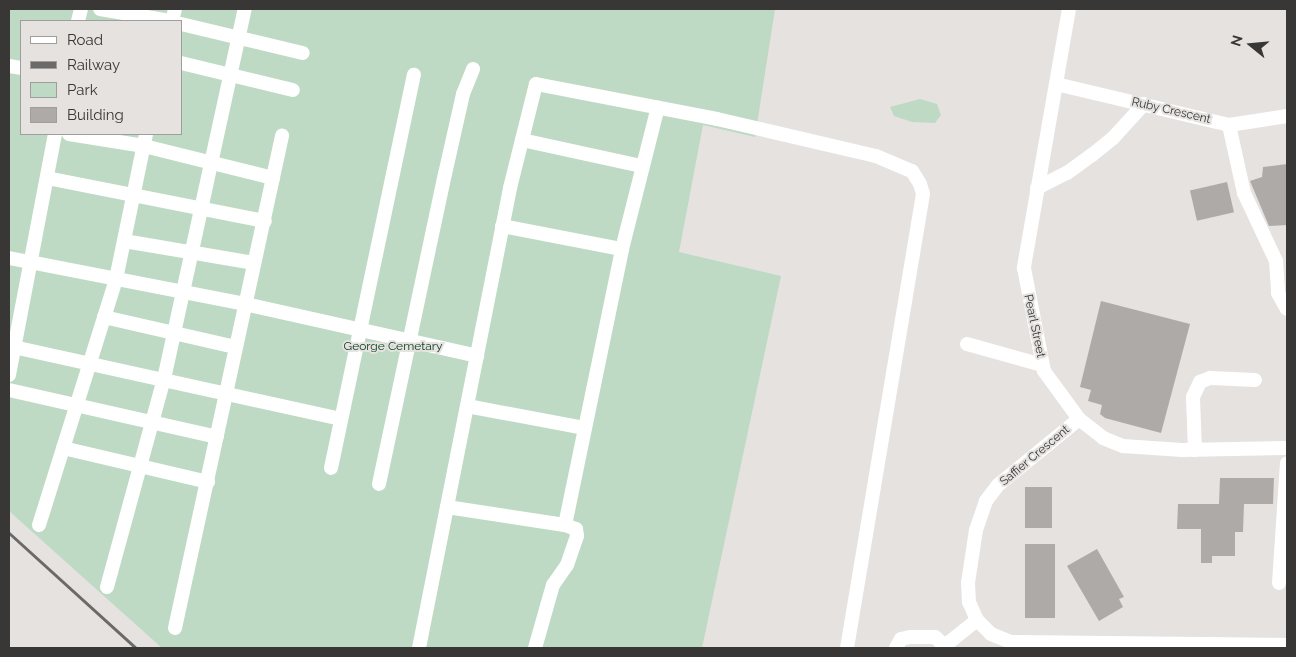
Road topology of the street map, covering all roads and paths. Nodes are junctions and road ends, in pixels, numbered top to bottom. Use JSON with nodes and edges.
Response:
{"nodes":[{"id":1,"x":100,"y":9,"type":"edge"},
{"id":2,"x":244,"y":9,"type":"edge"},
{"id":3,"x":1069,"y":9,"type":"edge"},
{"id":4,"x":165,"y":20,"type":"edge"},
{"id":5,"x":182,"y":24,"type":"edge"},
{"id":6,"x":238,"y":38,"type":"junction"},
{"id":7,"x":303,"y":53,"type":"dead end"},
{"id":8,"x":182,"y":63,"type":"edge"},
{"id":9,"x":473,"y":69,"type":"dead end"},
{"id":10,"x":229,"y":74,"type":"junction"},
{"id":11,"x":414,"y":75,"type":"dead end"},
{"id":12,"x":1056,"y":84,"type":"junction"},
{"id":13,"x":292,"y":90,"type":"dead end"},
{"id":14,"x":1144,"y":104,"type":"junction"},
{"id":15,"x":658,"y":107,"type":"junction"},
{"id":16,"x":1287,"y":116,"type":"edge"},
{"id":17,"x":1229,"y":125,"type":"junction"},
{"id":18,"x":55,"y":135,"type":"edge"},
{"id":19,"x":81,"y":135,"type":"edge"},
{"id":20,"x":282,"y":136,"type":"dead end"},
{"id":21,"x":145,"y":140,"type":"edge"},
{"id":22,"x":522,"y":140,"type":"junction"},
{"id":23,"x":210,"y":163,"type":"junction"},
{"id":24,"x":641,"y":166,"type":"junction"},
{"id":25,"x":47,"y":178,"type":"junction"},
{"id":26,"x":273,"y":178,"type":"junction"},
{"id":27,"x":1036,"y":188,"type":"junction"},
{"id":28,"x":135,"y":193,"type":"junction"},
{"id":29,"x":200,"y":207,"type":"junction"},
{"id":30,"x":265,"y":221,"type":"junction"},
{"id":31,"x":502,"y":226,"type":"junction"},
{"id":32,"x":124,"y":241,"type":"junction"},
{"id":33,"x":622,"y":250,"type":"junction"},
{"id":34,"x":190,"y":252,"type":"junction"},
{"id":35,"x":9,"y":258,"type":"edge"},
{"id":36,"x":32,"y":262,"type":"junction"},
{"id":37,"x":254,"y":263,"type":"junction"},
{"id":38,"x":116,"y":279,"type":"junction"},
{"id":39,"x":182,"y":292,"type":"junction"},
{"id":40,"x":244,"y":304,"type":"junction"},
{"id":41,"x":1287,"y":309,"type":"edge"},
{"id":42,"x":104,"y":317,"type":"junction"},
{"id":43,"x":358,"y":330,"type":"junction"},
{"id":44,"x":174,"y":333,"type":"junction"},
{"id":45,"x":411,"y":340,"type":"junction"},
{"id":46,"x":967,"y":344,"type":"dead end"},
{"id":47,"x":11,"y":347,"type":"edge"},
{"id":48,"x":236,"y":347,"type":"junction"},
{"id":49,"x":477,"y":356,"type":"junction"},
{"id":50,"x":91,"y":362,"type":"junction"},
{"id":51,"x":1042,"y":365,"type":"junction"},
{"id":52,"x":9,"y":375,"type":"edge"},
{"id":53,"x":164,"y":379,"type":"junction"},
{"id":54,"x":1255,"y":380,"type":"dead end"},
{"id":55,"x":9,"y":390,"type":"edge"},
{"id":56,"x":226,"y":394,"type":"junction"},
{"id":57,"x":78,"y":405,"type":"junction"},
{"id":58,"x":467,"y":406,"type":"junction"},
{"id":59,"x":341,"y":419,"type":"junction"},
{"id":60,"x":1079,"y":419,"type":"junction"},
{"id":61,"x":153,"y":422,"type":"junction"},
{"id":62,"x":585,"y":428,"type":"junction"},
{"id":63,"x":217,"y":437,"type":"junction"},
{"id":64,"x":63,"y":448,"type":"junction"},
{"id":65,"x":1287,"y":448,"type":"edge"},
{"id":66,"x":1195,"y":450,"type":"junction"},
{"id":67,"x":1287,"y":463,"type":"edge"},
{"id":68,"x":141,"y":466,"type":"junction"},
{"id":69,"x":331,"y":468,"type":"dead end"},
{"id":70,"x":208,"y":482,"type":"junction"},
{"id":71,"x":379,"y":484,"type":"dead end"},
{"id":72,"x":447,"y":507,"type":"junction"},
{"id":73,"x":39,"y":525,"type":"dead end"},
{"id":74,"x":565,"y":525,"type":"junction"},
{"id":75,"x":1279,"y":583,"type":"dead end"},
{"id":76,"x":107,"y":587,"type":"dead end"},
{"id":77,"x":977,"y":620,"type":"junction"},
{"id":78,"x":175,"y":628,"type":"dead end"},
{"id":79,"x":1287,"y":644,"type":"edge"},
{"id":80,"x":943,"y":647,"type":"edge"},
{"id":81,"x":419,"y":648,"type":"edge"},
{"id":82,"x":535,"y":648,"type":"edge"},
{"id":83,"x":847,"y":648,"type":"edge"},
{"id":84,"x":896,"y":648,"type":"edge"}],
"edges":[{"from":1,"to":4,"type":"street"},
{"from":2,"to":6,"type":"street"},
{"from":3,"to":12,"type":"street","name":"Pearl Street"},
{"from":5,"to":6,"type":"street"},
{"from":6,"to":7,"type":"street"},
{"from":6,"to":10,"type":"street"},
{"from":8,"to":10,"type":"street"},
{"from":9,"to":45,"type":"street"},
{"from":10,"to":13,"type":"street"},
{"from":10,"to":23,"type":"street"},
{"from":11,"to":43,"type":"street"},
{"from":12,"to":14,"type":"street","name":"Ruby Crescent"},
{"from":12,"to":27,"type":"street","name":"Pearl Street"},
{"from":14,"to":17,"type":"street","name":"Ruby Crescent"},
{"from":14,"to":27,"type":"street"},
{"from":15,"to":22,"type":"street"},
{"from":15,"to":24,"type":"street"},
{"from":15,"to":83,"type":"street"},
{"from":16,"to":17,"type":"street","name":"Ruby Crescent"},
{"from":17,"to":41,"type":"street"},
{"from":18,"to":25,"type":"street"},
{"from":19,"to":21,"type":"street"},
{"from":20,"to":26,"type":"street"},
{"from":21,"to":23,"type":"street"},
{"from":21,"to":28,"type":"street"},
{"from":22,"to":24,"type":"street"},
{"from":22,"to":31,"type":"street"},
{"from":23,"to":26,"type":"street"},
{"from":23,"to":29,"type":"street"},
{"from":24,"to":33,"type":"street"},
{"from":25,"to":28,"type":"street"},
{"from":25,"to":36,"type":"street"},
{"from":26,"to":30,"type":"street"},
{"from":27,"to":51,"type":"street","name":"Pearl Street"},
{"from":28,"to":29,"type":"street"},
{"from":28,"to":32,"type":"street"},
{"from":29,"to":30,"type":"street"},
{"from":29,"to":34,"type":"street"},
{"from":30,"to":37,"type":"street"},
{"from":31,"to":33,"type":"street"},
{"from":31,"to":49,"type":"street"},
{"from":32,"to":34,"type":"street"},
{"from":32,"to":38,"type":"street"},
{"from":33,"to":62,"type":"street"},
{"from":34,"to":37,"type":"street"},
{"from":34,"to":39,"type":"street"},
{"from":35,"to":36,"type":"street"},
{"from":36,"to":38,"type":"street"},
{"from":36,"to":47,"type":"street"},
{"from":37,"to":40,"type":"street"},
{"from":38,"to":39,"type":"street"},
{"from":38,"to":42,"type":"street"},
{"from":39,"to":40,"type":"street"},
{"from":39,"to":44,"type":"street"},
{"from":40,"to":43,"type":"street"},
{"from":40,"to":48,"type":"street"},
{"from":42,"to":44,"type":"street"},
{"from":42,"to":50,"type":"street"},
{"from":43,"to":45,"type":"street"},
{"from":43,"to":59,"type":"street"},
{"from":44,"to":48,"type":"street"},
{"from":44,"to":53,"type":"street"},
{"from":45,"to":49,"type":"street"},
{"from":45,"to":71,"type":"street"},
{"from":46,"to":51,"type":"street"},
{"from":47,"to":50,"type":"street"},
{"from":47,"to":52,"type":"street"},
{"from":48,"to":56,"type":"street"},
{"from":49,"to":58,"type":"street"},
{"from":50,"to":53,"type":"street"},
{"from":50,"to":57,"type":"street"},
{"from":51,"to":60,"type":"street","name":"Pearl Street"},
{"from":53,"to":56,"type":"street"},
{"from":53,"to":61,"type":"street"},
{"from":54,"to":66,"type":"street"},
{"from":55,"to":57,"type":"street"},
{"from":56,"to":59,"type":"street"},
{"from":56,"to":63,"type":"street"},
{"from":57,"to":61,"type":"street"},
{"from":57,"to":64,"type":"street"},
{"from":58,"to":62,"type":"street"},
{"from":58,"to":72,"type":"street"},
{"from":59,"to":69,"type":"street"},
{"from":60,"to":66,"type":"street","name":"Pearl Street"},
{"from":60,"to":77,"type":"street","name":"Saffier Crescent"},
{"from":61,"to":63,"type":"street"},
{"from":61,"to":68,"type":"street"},
{"from":62,"to":74,"type":"street"},
{"from":63,"to":70,"type":"street"},
{"from":64,"to":68,"type":"street"},
{"from":64,"to":73,"type":"street"},
{"from":65,"to":66,"type":"street","name":"Pearl Street"},
{"from":67,"to":75,"type":"street"},
{"from":68,"to":70,"type":"street"},
{"from":68,"to":76,"type":"street"},
{"from":70,"to":78,"type":"street"},
{"from":72,"to":74,"type":"street"},
{"from":72,"to":81,"type":"street"},
{"from":74,"to":82,"type":"street"},
{"from":77,"to":79,"type":"street"},
{"from":77,"to":80,"type":"street"},
{"from":80,"to":84,"type":"street"}]}
